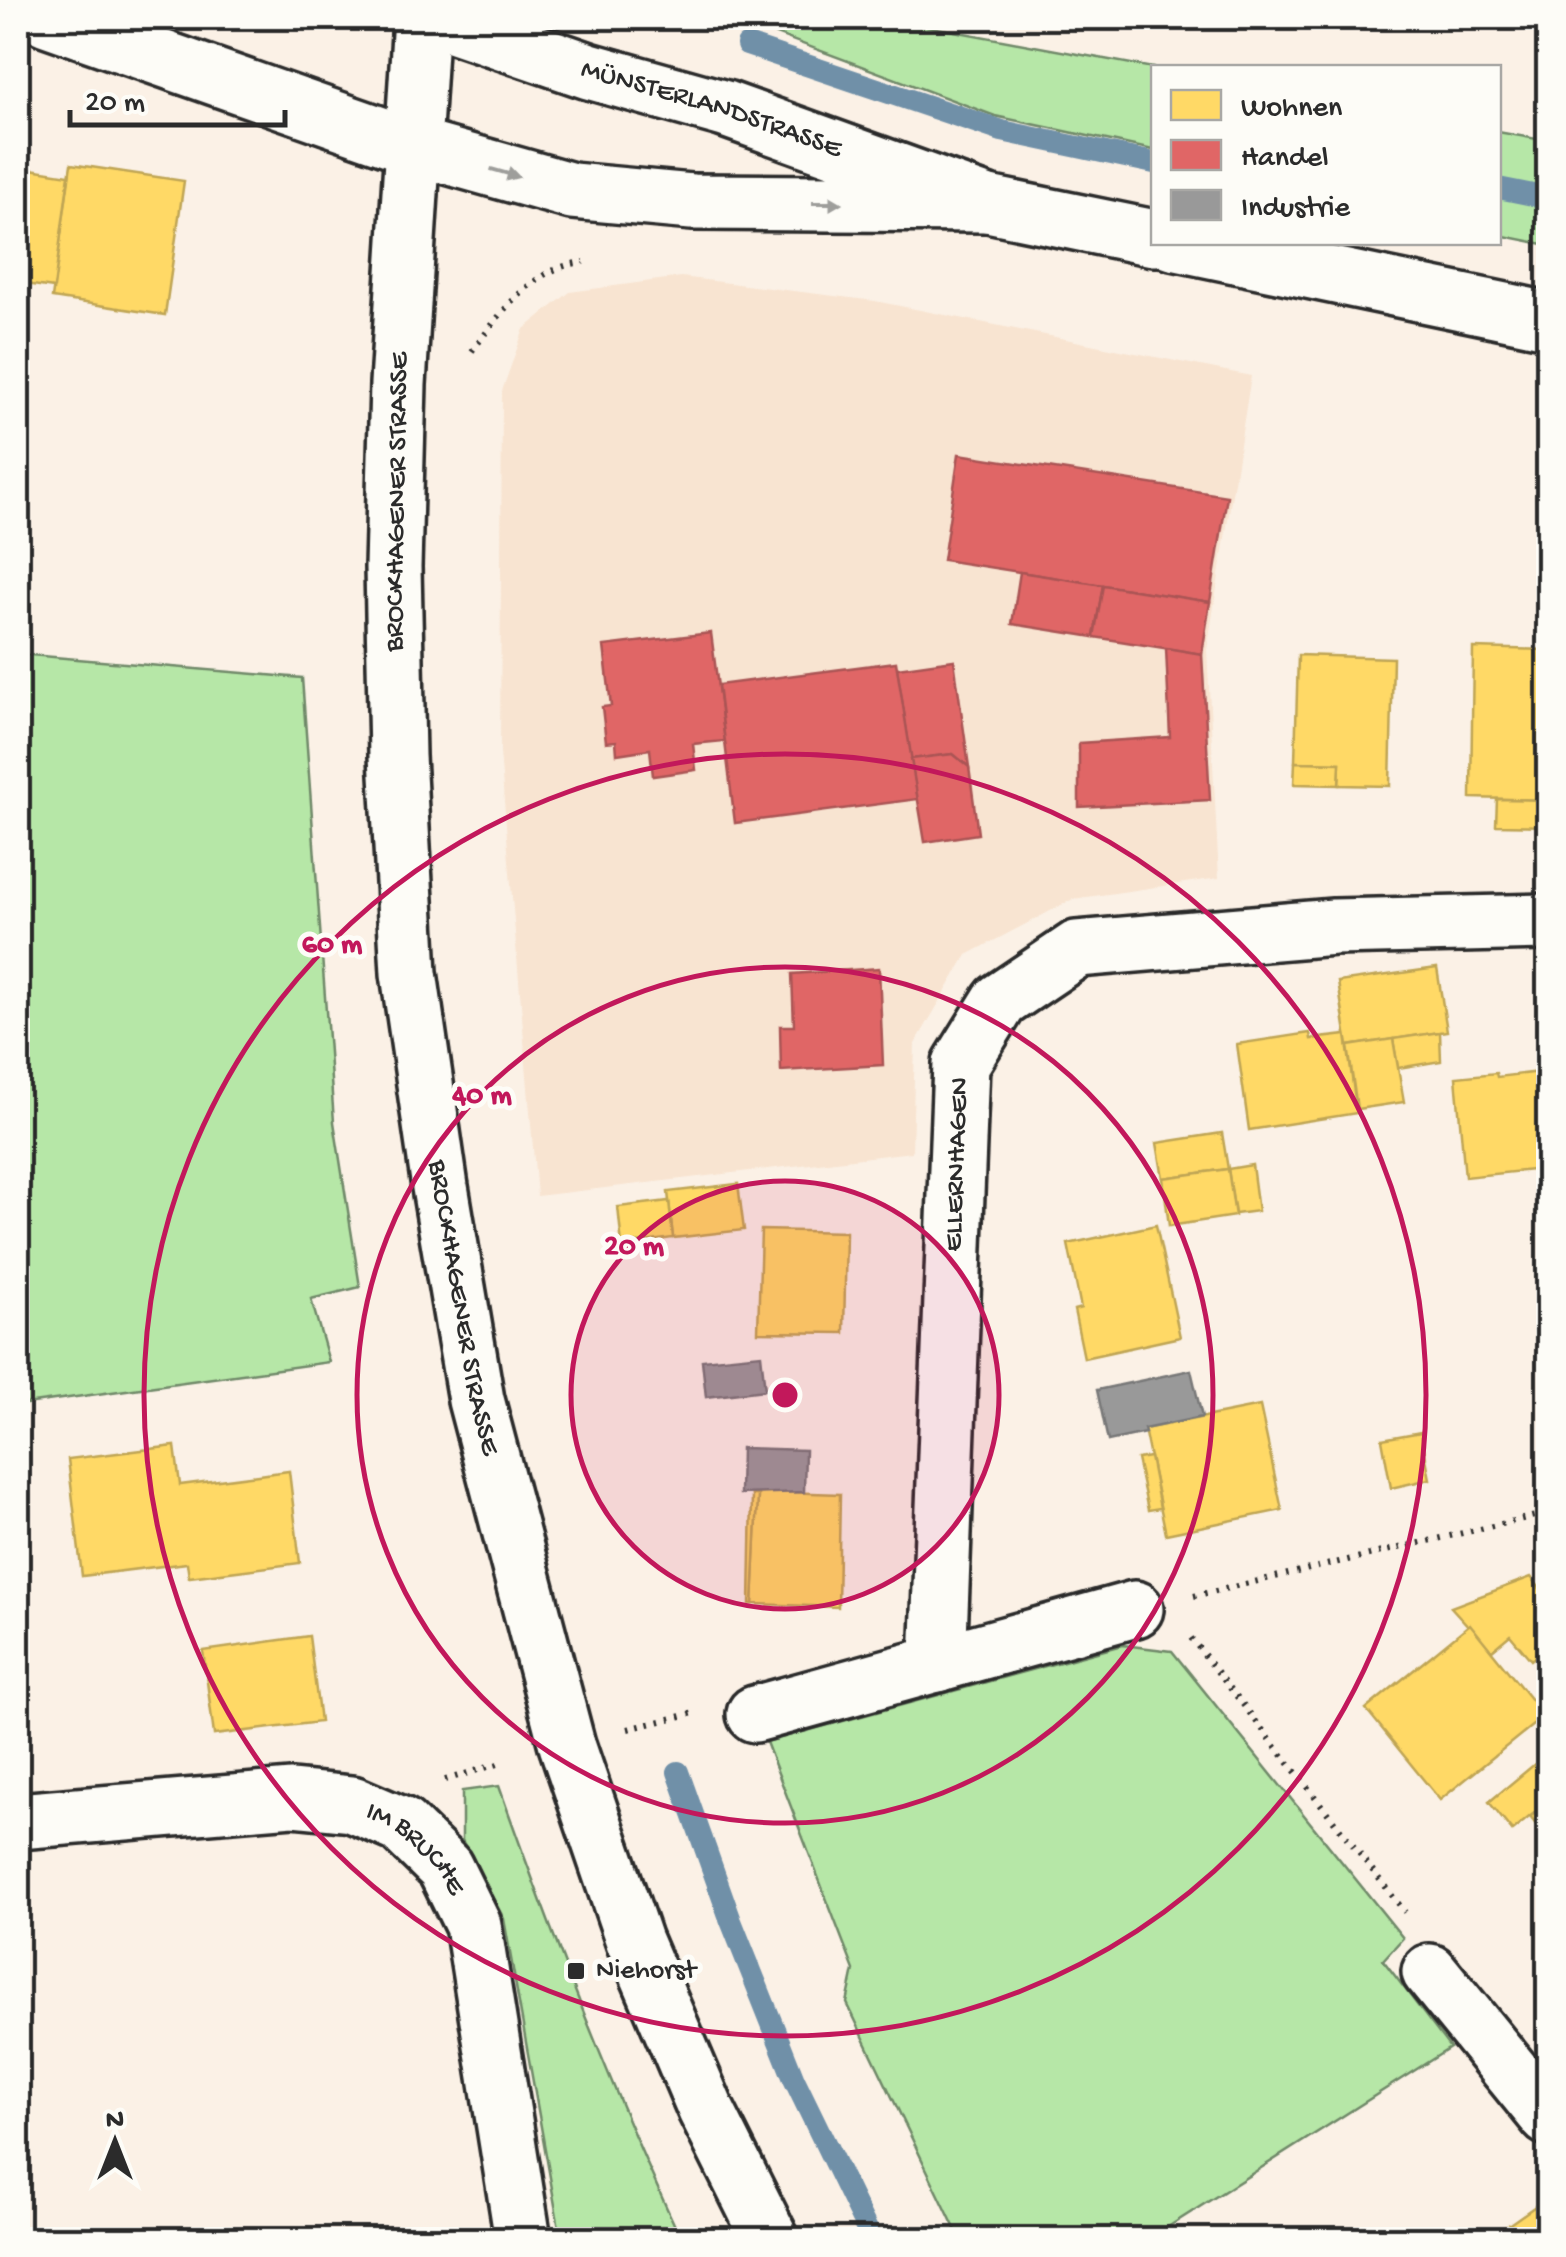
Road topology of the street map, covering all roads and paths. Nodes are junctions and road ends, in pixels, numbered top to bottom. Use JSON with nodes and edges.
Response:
{"nodes":[{"id":1,"x":47,"y":18,"type":"edge"},
{"id":2,"x":421,"y":18,"type":"edge"},
{"id":3,"x":434,"y":18,"type":"edge"},
{"id":4,"x":412,"y":146,"type":"junction"},
{"id":5,"x":988,"y":204,"type":"junction"},
{"id":6,"x":1151,"y":237,"type":"edge"},
{"id":7,"x":1187,"y":245,"type":"edge"},
{"id":8,"x":565,"y":264,"type":"dead end"},
{"id":9,"x":1548,"y":320,"type":"edge"},
{"id":10,"x":472,"y":351,"type":"dead end"},
{"id":11,"x":1548,"y":922,"type":"edge"},
{"id":12,"x":1548,"y":1513,"type":"edge"},
{"id":13,"x":1149,"y":1606,"type":"junction"},
{"id":14,"x":938,"y":1664,"type":"junction"},
{"id":15,"x":755,"y":1714,"type":"joint"},
{"id":16,"x":566,"y":1744,"type":"junction"},
{"id":17,"x":18,"y":1821,"type":"edge"},
{"id":18,"x":401,"y":1826,"type":"junction"},
{"id":19,"x":1430,"y":1972,"type":"joint"},
{"id":20,"x":1548,"y":2117,"type":"edge"},
{"id":21,"x":523,"y":2240,"type":"edge"},
{"id":22,"x":771,"y":2240,"type":"edge"}],
"edges":[{"from":1,"to":4,"type":"main road","name":"MÜNSTERLANDSTRASSE"},
{"from":2,"to":4,"type":"main road","name":"BROCKHAGENER STRASSE"},
{"from":3,"to":5,"type":"main road","name":"MÜNSTERLANDSTRASSE"},
{"from":4,"to":5,"type":"main road","name":"MÜNSTERLANDSTRASSE","one_way":true},
{"from":4,"to":16,"type":"main road","name":"BROCKHAGENER STRASSE"},
{"from":5,"to":6,"type":"main road","name":"MÜNSTERLANDSTRASSE"},
{"from":7,"to":9,"type":"main road"},
{"from":8,"to":10,"type":"path"},
{"from":11,"to":14,"type":"main road","name":"ELLERNHAGEN"},
{"from":12,"to":13,"type":"path"},
{"from":13,"to":14,"type":"main road"},
{"from":13,"to":19,"type":"path"},
{"from":14,"to":15,"type":"main road"},
{"from":15,"to":16,"type":"path"},
{"from":16,"to":18,"type":"path"},
{"from":16,"to":22,"type":"main road","name":"BROCKHAGENER STRASSE"},
{"from":17,"to":18,"type":"main road","name":"IM BRUCHE"},
{"from":18,"to":21,"type":"main road","name":"IM BRUCHE"},
{"from":19,"to":20,"type":"main road"}]}
